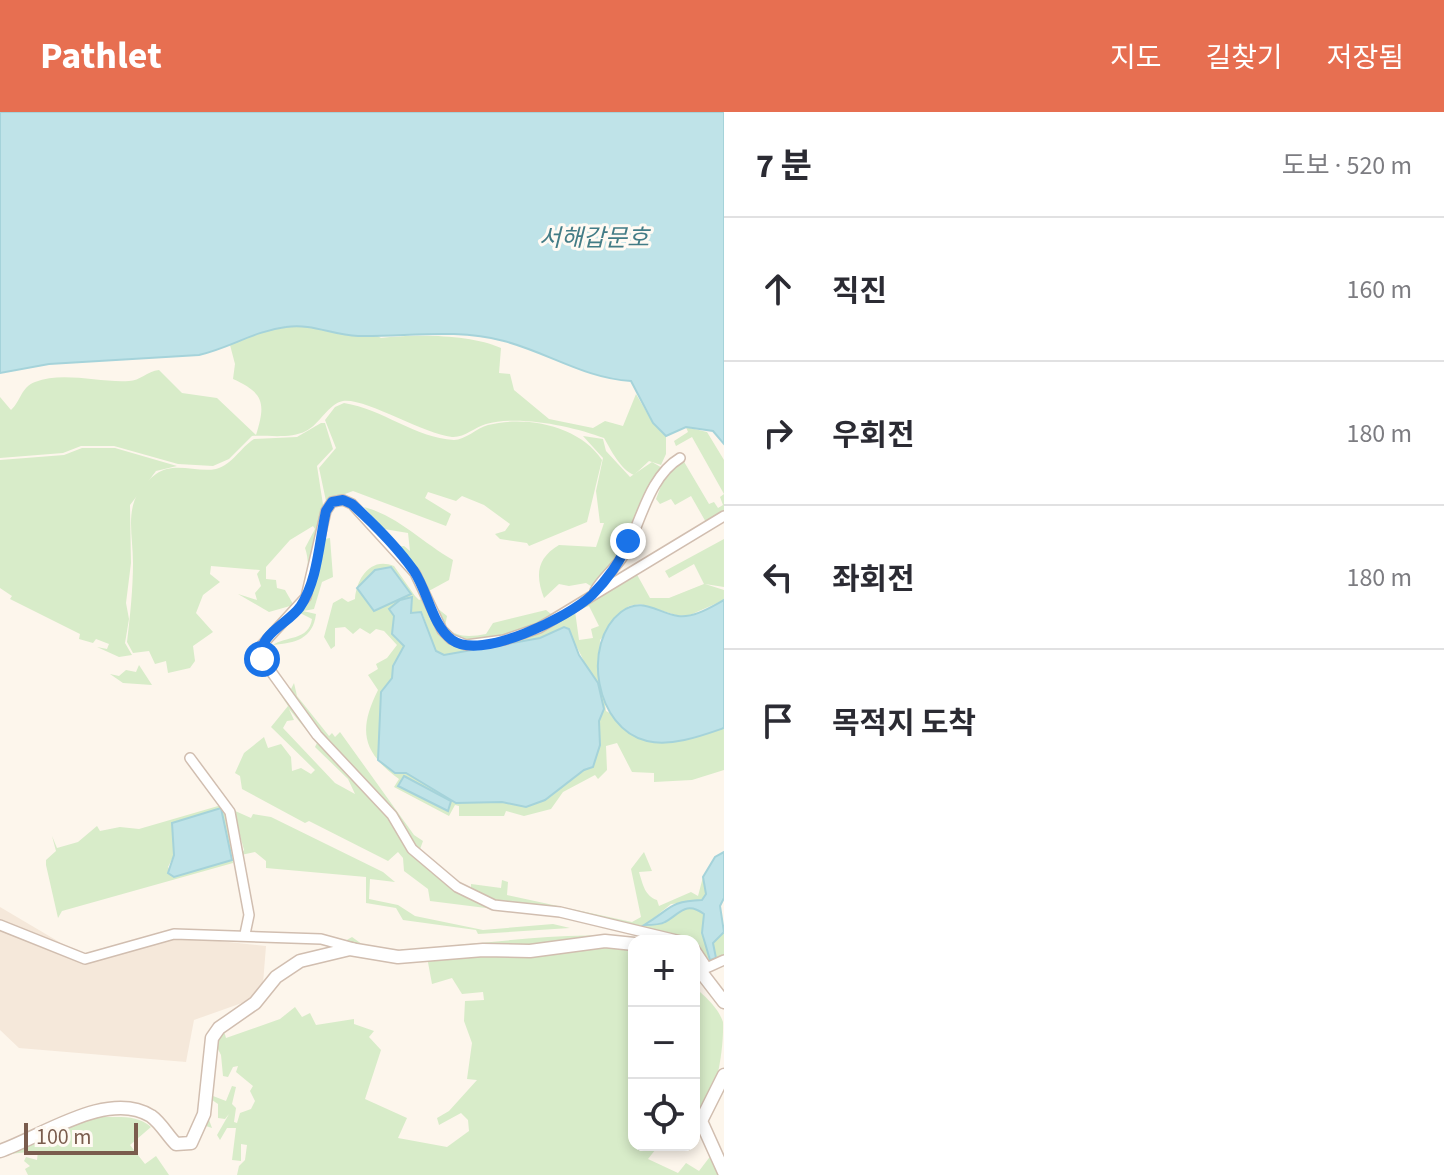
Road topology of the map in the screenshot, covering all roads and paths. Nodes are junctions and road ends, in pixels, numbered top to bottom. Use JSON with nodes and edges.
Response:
{"nodes":[{"id":1,"x":680,"y":458,"type":"dead end"},
{"id":2,"x":724,"y":516,"type":"edge"},
{"id":3,"x":594,"y":593,"type":"junction"},
{"id":4,"x":190,"y":758,"type":"dead end"},
{"id":5,"x":0,"y":925,"type":"edge"},
{"id":6,"x":245,"y":934,"type":"junction"},
{"id":7,"x":656,"y":935,"type":"edge"},
{"id":8,"x":628,"y":943,"type":"edge"},
{"id":9,"x":358,"y":949,"type":"junction"},
{"id":10,"x":724,"y":960,"type":"edge"},
{"id":11,"x":701,"y":966,"type":"edge"},
{"id":12,"x":724,"y":1002,"type":"edge"},
{"id":13,"x":724,"y":1075,"type":"edge"},
{"id":14,"x":0,"y":1151,"type":"edge"},
{"id":15,"x":724,"y":1172,"type":"edge"}],
"edges":[{"from":1,"to":3,"type":"street"},
{"from":2,"to":3,"type":"street"},
{"from":3,"to":7,"type":"street"},
{"from":4,"to":6,"type":"street"},
{"from":5,"to":6,"type":"street"},
{"from":6,"to":9,"type":"street"},
{"from":8,"to":9,"type":"street"},
{"from":9,"to":14,"type":"street"},
{"from":10,"to":11,"type":"street"},
{"from":11,"to":12,"type":"street"},
{"from":13,"to":15,"type":"street"}]}
